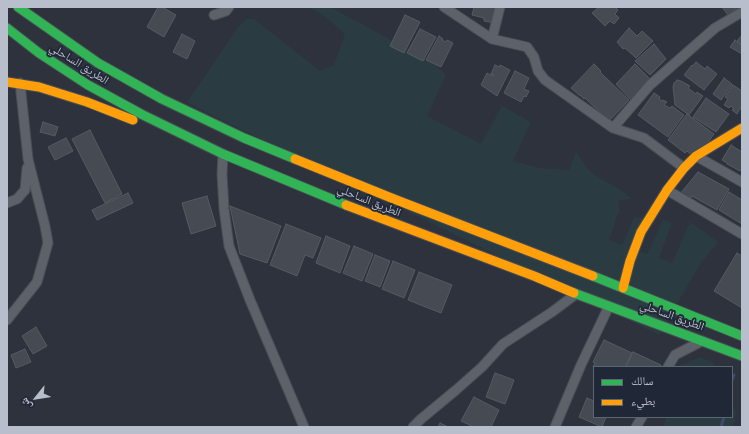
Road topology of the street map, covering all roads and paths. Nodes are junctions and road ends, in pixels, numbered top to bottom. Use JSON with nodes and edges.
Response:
{"nodes":[{"id":1,"x":18,"y":7,"type":"edge"},
{"id":2,"x":28,"y":7,"type":"edge"},
{"id":3,"x":229,"y":7,"type":"edge"},
{"id":4,"x":444,"y":7,"type":"edge"},
{"id":5,"x":500,"y":7,"type":"edge"},
{"id":6,"x":742,"y":12,"type":"edge"},
{"id":7,"x":214,"y":15,"type":"dead end"},
{"id":8,"x":36,"y":21,"type":"junction"},
{"id":9,"x":7,"y":28,"type":"edge"},
{"id":10,"x":492,"y":39,"type":"junction"},
{"id":11,"x":7,"y":82,"type":"edge"},
{"id":12,"x":20,"y":83,"type":"junction"},
{"id":13,"x":613,"y":128,"type":"junction"},
{"id":14,"x":742,"y":128,"type":"edge"},
{"id":15,"x":223,"y":154,"type":"junction"},
{"id":16,"x":696,"y":156,"type":"junction"},
{"id":17,"x":28,"y":159,"type":"junction"},
{"id":18,"x":684,"y":168,"type":"junction"},
{"id":19,"x":742,"y":182,"type":"edge"},
{"id":20,"x":667,"y":190,"type":"junction"},
{"id":21,"x":7,"y":203,"type":"edge"},
{"id":22,"x":742,"y":234,"type":"edge"},
{"id":23,"x":623,"y":288,"type":"junction"},
{"id":24,"x":576,"y":294,"type":"junction"},
{"id":25,"x":610,"y":306,"type":"junction"},
{"id":26,"x":7,"y":320,"type":"edge"},
{"id":27,"x":742,"y":336,"type":"edge"},
{"id":28,"x":704,"y":341,"type":"junction"},
{"id":29,"x":742,"y":356,"type":"edge"},
{"id":30,"x":669,"y":366,"type":"edge"},
{"id":31,"x":641,"y":418,"type":"edge"},
{"id":32,"x":304,"y":427,"type":"edge"},
{"id":33,"x":413,"y":427,"type":"edge"},
{"id":34,"x":555,"y":427,"type":"edge"},
{"id":35,"x":636,"y":427,"type":"edge"}],
"edges":[{"from":1,"to":8,"type":"main road","name":"الطريق الساحلي"},
{"from":2,"to":8,"type":"main road"},
{"from":3,"to":7,"type":"street"},
{"from":4,"to":10,"type":"street"},
{"from":5,"to":10,"type":"street"},
{"from":6,"to":13,"type":"street"},
{"from":8,"to":23,"type":"main road","name":"الطريق الساحلي"},
{"from":9,"to":15,"type":"main road","name":"الطريق الساحلي"},
{"from":10,"to":13,"type":"street"},
{"from":11,"to":12,"type":"main road"},
{"from":12,"to":15,"type":"main road"},
{"from":12,"to":17,"type":"street"},
{"from":13,"to":18,"type":"street"},
{"from":14,"to":16,"type":"main road"},
{"from":15,"to":24,"type":"main road","name":"الطريق الساحلي"},
{"from":15,"to":32,"type":"street"},
{"from":16,"to":18,"type":"main road"},
{"from":16,"to":19,"type":"street"},
{"from":17,"to":21,"type":"street"},
{"from":17,"to":26,"type":"street"},
{"from":18,"to":20,"type":"main road"},
{"from":20,"to":22,"type":"street"},
{"from":20,"to":23,"type":"main road"},
{"from":23,"to":27,"type":"main road","name":"الطريق الساحلي"},
{"from":24,"to":25,"type":"main road","name":"الطريق الساحلي"},
{"from":24,"to":33,"type":"street"},
{"from":25,"to":28,"type":"main road","name":"الطريق الساحلي"},
{"from":25,"to":34,"type":"street"},
{"from":28,"to":29,"type":"main road","name":"الطريق الساحلي"},
{"from":28,"to":30,"type":"street"},
{"from":31,"to":35,"type":"street"}]}
